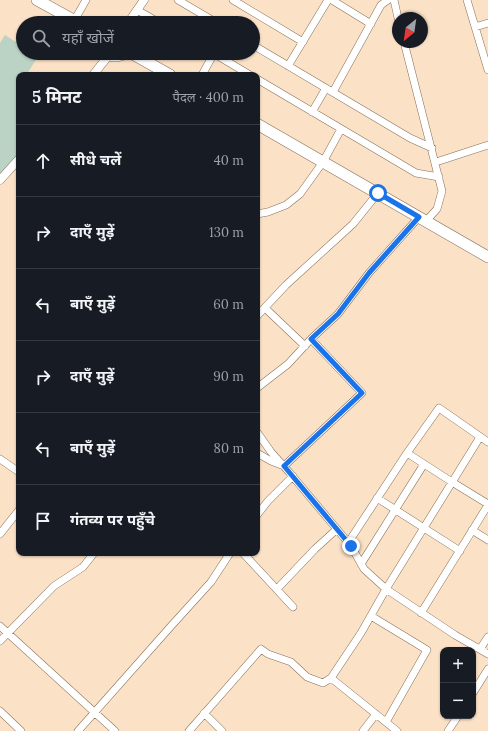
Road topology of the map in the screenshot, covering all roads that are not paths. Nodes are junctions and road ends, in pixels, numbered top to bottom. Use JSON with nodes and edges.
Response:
{"nodes":[{"id":1,"x":36,"y":0,"type":"edge"},
{"id":2,"x":86,"y":0,"type":"edge"},
{"id":3,"x":178,"y":0,"type":"edge"},
{"id":4,"x":233,"y":0,"type":"edge"},
{"id":5,"x":328,"y":0,"type":"edge"},
{"id":6,"x":332,"y":0,"type":"edge"},
{"id":7,"x":388,"y":0,"type":"edge"},
{"id":8,"x":394,"y":0,"type":"edge"},
{"id":9,"x":467,"y":0,"type":"edge"},
{"id":10,"x":141,"y":1,"type":"edge"},
{"id":11,"x":137,"y":10,"type":"junction"},
{"id":12,"x":397,"y":12,"type":"edge"},
{"id":13,"x":65,"y":16,"type":"edge"},
{"id":14,"x":79,"y":16,"type":"edge"},
{"id":15,"x":133,"y":16,"type":"edge"},
{"id":16,"x":148,"y":16,"type":"edge"},
{"id":17,"x":205,"y":16,"type":"edge"},
{"id":18,"x":259,"y":16,"type":"edge"},
{"id":19,"x":260,"y":16,"type":"edge"},
{"id":20,"x":488,"y":23,"type":"edge"},
{"id":21,"x":371,"y":24,"type":"junction"},
{"id":22,"x":475,"y":27,"type":"junction"},
{"id":23,"x":302,"y":42,"type":"junction"},
{"id":24,"x":406,"y":48,"type":"edge"},
{"id":25,"x":260,"y":49,"type":"edge"},
{"id":26,"x":103,"y":60,"type":"edge"},
{"id":27,"x":144,"y":60,"type":"edge"},
{"id":28,"x":210,"y":60,"type":"edge"},
{"id":29,"x":225,"y":60,"type":"edge"},
{"id":30,"x":288,"y":66,"type":"junction"},
{"id":31,"x":488,"y":70,"type":"edge"},
{"id":32,"x":95,"y":72,"type":"edge"},
{"id":33,"x":165,"y":72,"type":"edge"},
{"id":34,"x":204,"y":72,"type":"edge"},
{"id":35,"x":245,"y":72,"type":"edge"},
{"id":36,"x":260,"y":81,"type":"edge"},
{"id":37,"x":326,"y":88,"type":"junction"},
{"id":38,"x":333,"y":92,"type":"junction"},
{"id":39,"x":312,"y":112,"type":"junction"},
{"id":40,"x":260,"y":126,"type":"edge"},
{"id":41,"x":341,"y":129,"type":"junction"},
{"id":42,"x":488,"y":145,"type":"edge"},
{"id":43,"x":432,"y":148,"type":"junction"},
{"id":44,"x":323,"y":162,"type":"junction"},
{"id":45,"x":436,"y":162,"type":"junction"},
{"id":46,"x":16,"y":163,"type":"edge"},
{"id":47,"x":439,"y":177,"type":"junction"},
{"id":48,"x":0,"y":180,"type":"edge"},
{"id":49,"x":378,"y":193,"type":"junction"},
{"id":50,"x":260,"y":213,"type":"edge"},
{"id":51,"x":423,"y":219,"type":"junction"},
{"id":52,"x":488,"y":257,"type":"edge"},
{"id":53,"x":265,"y":308,"type":"junction"},
{"id":54,"x":260,"y":313,"type":"edge"},
{"id":55,"x":311,"y":339,"type":"junction"},
{"id":56,"x":306,"y":346,"type":"junction"},
{"id":57,"x":260,"y":386,"type":"edge"},
{"id":58,"x":260,"y":436,"type":"edge"},
{"id":59,"x":480,"y":437,"type":"junction"},
{"id":60,"x":488,"y":442,"type":"edge"},
{"id":61,"x":407,"y":453,"type":"junction"},
{"id":62,"x":260,"y":455,"type":"edge"},
{"id":63,"x":0,"y":459,"type":"edge"},
{"id":64,"x":424,"y":464,"type":"junction"},
{"id":65,"x":284,"y":466,"type":"junction"},
{"id":66,"x":16,"y":470,"type":"edge"},
{"id":67,"x":293,"y":476,"type":"junction"},
{"id":68,"x":452,"y":482,"type":"junction"},
{"id":69,"x":377,"y":498,"type":"junction"},
{"id":70,"x":488,"y":504,"type":"edge"},
{"id":71,"x":395,"y":510,"type":"junction"},
{"id":72,"x":260,"y":512,"type":"edge"},
{"id":73,"x":16,"y":514,"type":"edge"},
{"id":74,"x":423,"y":528,"type":"junction"},
{"id":75,"x":337,"y":529,"type":"junction"},
{"id":76,"x":472,"y":530,"type":"junction"},
{"id":77,"x":0,"y":534,"type":"edge"},
{"id":78,"x":488,"y":540,"type":"edge"},
{"id":79,"x":348,"y":543,"type":"junction"},
{"id":80,"x":460,"y":551,"type":"junction"},
{"id":81,"x":92,"y":556,"type":"edge"},
{"id":82,"x":228,"y":556,"type":"edge"},
{"id":83,"x":246,"y":556,"type":"edge"},
{"id":84,"x":361,"y":564,"type":"junction"},
{"id":85,"x":277,"y":589,"type":"junction"},
{"id":86,"x":386,"y":589,"type":"junction"},
{"id":87,"x":293,"y":607,"type":"dead end"},
{"id":88,"x":421,"y":613,"type":"junction"},
{"id":89,"x":370,"y":616,"type":"junction"},
{"id":90,"x":0,"y":626,"type":"edge"},
{"id":91,"x":8,"y":633,"type":"junction"},
{"id":92,"x":488,"y":637,"type":"edge"},
{"id":93,"x":0,"y":641,"type":"edge"},
{"id":94,"x":480,"y":649,"type":"junction"},
{"id":95,"x":488,"y":654,"type":"edge"},
{"id":96,"x":488,"y":670,"type":"edge"},
{"id":97,"x":331,"y":678,"type":"junction"},
{"id":98,"x":476,"y":688,"type":"edge"},
{"id":99,"x":0,"y":711,"type":"edge"},
{"id":100,"x":95,"y":713,"type":"junction"},
{"id":101,"x":204,"y":713,"type":"junction"},
{"id":102,"x":376,"y":714,"type":"junction"},
{"id":103,"x":456,"y":719,"type":"edge"},
{"id":104,"x":386,"y":722,"type":"junction"},
{"id":105,"x":21,"y":731,"type":"edge"},
{"id":106,"x":78,"y":731,"type":"edge"},
{"id":107,"x":114,"y":731,"type":"edge"},
{"id":108,"x":189,"y":731,"type":"edge"},
{"id":109,"x":222,"y":731,"type":"edge"},
{"id":110,"x":363,"y":731,"type":"edge"},
{"id":111,"x":397,"y":731,"type":"edge"},
{"id":112,"x":448,"y":731,"type":"edge"}],
"edges":[{"from":1,"to":13,"type":"main road"},
{"from":2,"to":14,"type":"street"},
{"from":3,"to":17,"type":"street"},
{"from":4,"to":18,"type":"street"},
{"from":5,"to":23,"type":"street"},
{"from":6,"to":21,"type":"street"},
{"from":7,"to":21,"type":"street"},
{"from":8,"to":12,"type":"street"},
{"from":9,"to":22,"type":"street"},
{"from":10,"to":11,"type":"street"},
{"from":11,"to":15,"type":"street"},
{"from":11,"to":16,"type":"street"},
{"from":19,"to":23,"type":"street"},
{"from":20,"to":22,"type":"street"},
{"from":21,"to":38,"type":"street"},
{"from":22,"to":31,"type":"street"},
{"from":23,"to":30,"type":"street"},
{"from":24,"to":43,"type":"street"},
{"from":25,"to":30,"type":"street"},
{"from":26,"to":32,"type":"street"},
{"from":27,"to":33,"type":"main road"},
{"from":28,"to":34,"type":"street"},
{"from":29,"to":35,"type":"street"},
{"from":30,"to":37,"type":"street"},
{"from":36,"to":39,"type":"street"},
{"from":37,"to":38,"type":"street"},
{"from":37,"to":39,"type":"street"},
{"from":38,"to":43,"type":"street"},
{"from":39,"to":41,"type":"street"},
{"from":40,"to":44,"type":"main road"},
{"from":41,"to":44,"type":"street"},
{"from":41,"to":47,"type":"street"},
{"from":42,"to":45,"type":"street"},
{"from":43,"to":45,"type":"street"},
{"from":44,"to":49,"type":"main road"},
{"from":44,"to":50,"type":"street"},
{"from":45,"to":47,"type":"street"},
{"from":46,"to":48,"type":"street"},
{"from":47,"to":51,"type":"street"},
{"from":49,"to":51,"type":"main road"},
{"from":49,"to":53,"type":"street"},
{"from":51,"to":52,"type":"main road"},
{"from":51,"to":55,"type":"street"},
{"from":53,"to":54,"type":"street"},
{"from":53,"to":56,"type":"street"},
{"from":55,"to":56,"type":"street"},
{"from":55,"to":65,"type":"street"},
{"from":56,"to":57,"type":"street"},
{"from":58,"to":65,"type":"street"},
{"from":59,"to":60,"type":"street"},
{"from":59,"to":61,"type":"street"},
{"from":59,"to":68,"type":"street"},
{"from":61,"to":64,"type":"street"},
{"from":61,"to":69,"type":"street"},
{"from":62,"to":65,"type":"street"},
{"from":63,"to":66,"type":"street"},
{"from":64,"to":68,"type":"street"},
{"from":64,"to":71,"type":"street"},
{"from":65,"to":67,"type":"street"},
{"from":67,"to":72,"type":"street"},
{"from":67,"to":75,"type":"street"},
{"from":68,"to":70,"type":"street"},
{"from":68,"to":74,"type":"street"},
{"from":69,"to":71,"type":"street"},
{"from":69,"to":79,"type":"street"},
{"from":70,"to":76,"type":"street"},
{"from":71,"to":74,"type":"street"},
{"from":71,"to":84,"type":"street"},
{"from":73,"to":77,"type":"street"},
{"from":74,"to":80,"type":"street"},
{"from":74,"to":86,"type":"street"},
{"from":75,"to":79,"type":"street"},
{"from":75,"to":85,"type":"street"},
{"from":76,"to":78,"type":"street"},
{"from":76,"to":80,"type":"street"},
{"from":79,"to":84,"type":"street"},
{"from":80,"to":88,"type":"street"},
{"from":81,"to":91,"type":"street"},
{"from":82,"to":100,"type":"street"},
{"from":83,"to":85,"type":"street"},
{"from":84,"to":86,"type":"street"},
{"from":85,"to":87,"type":"street"},
{"from":86,"to":88,"type":"street"},
{"from":86,"to":89,"type":"street"},
{"from":88,"to":94,"type":"street"},
{"from":89,"to":97,"type":"street"},
{"from":89,"to":104,"type":"street"},
{"from":90,"to":91,"type":"street"},
{"from":91,"to":93,"type":"street"},
{"from":91,"to":100,"type":"street"},
{"from":92,"to":94,"type":"street"},
{"from":94,"to":95,"type":"street"},
{"from":96,"to":98,"type":"street"},
{"from":97,"to":101,"type":"street"},
{"from":97,"to":102,"type":"street"},
{"from":99,"to":105,"type":"street"},
{"from":100,"to":106,"type":"street"},
{"from":100,"to":107,"type":"street"},
{"from":101,"to":108,"type":"street"},
{"from":101,"to":109,"type":"street"},
{"from":102,"to":104,"type":"street"},
{"from":102,"to":110,"type":"street"},
{"from":103,"to":112,"type":"street"},
{"from":104,"to":111,"type":"street"}]}
